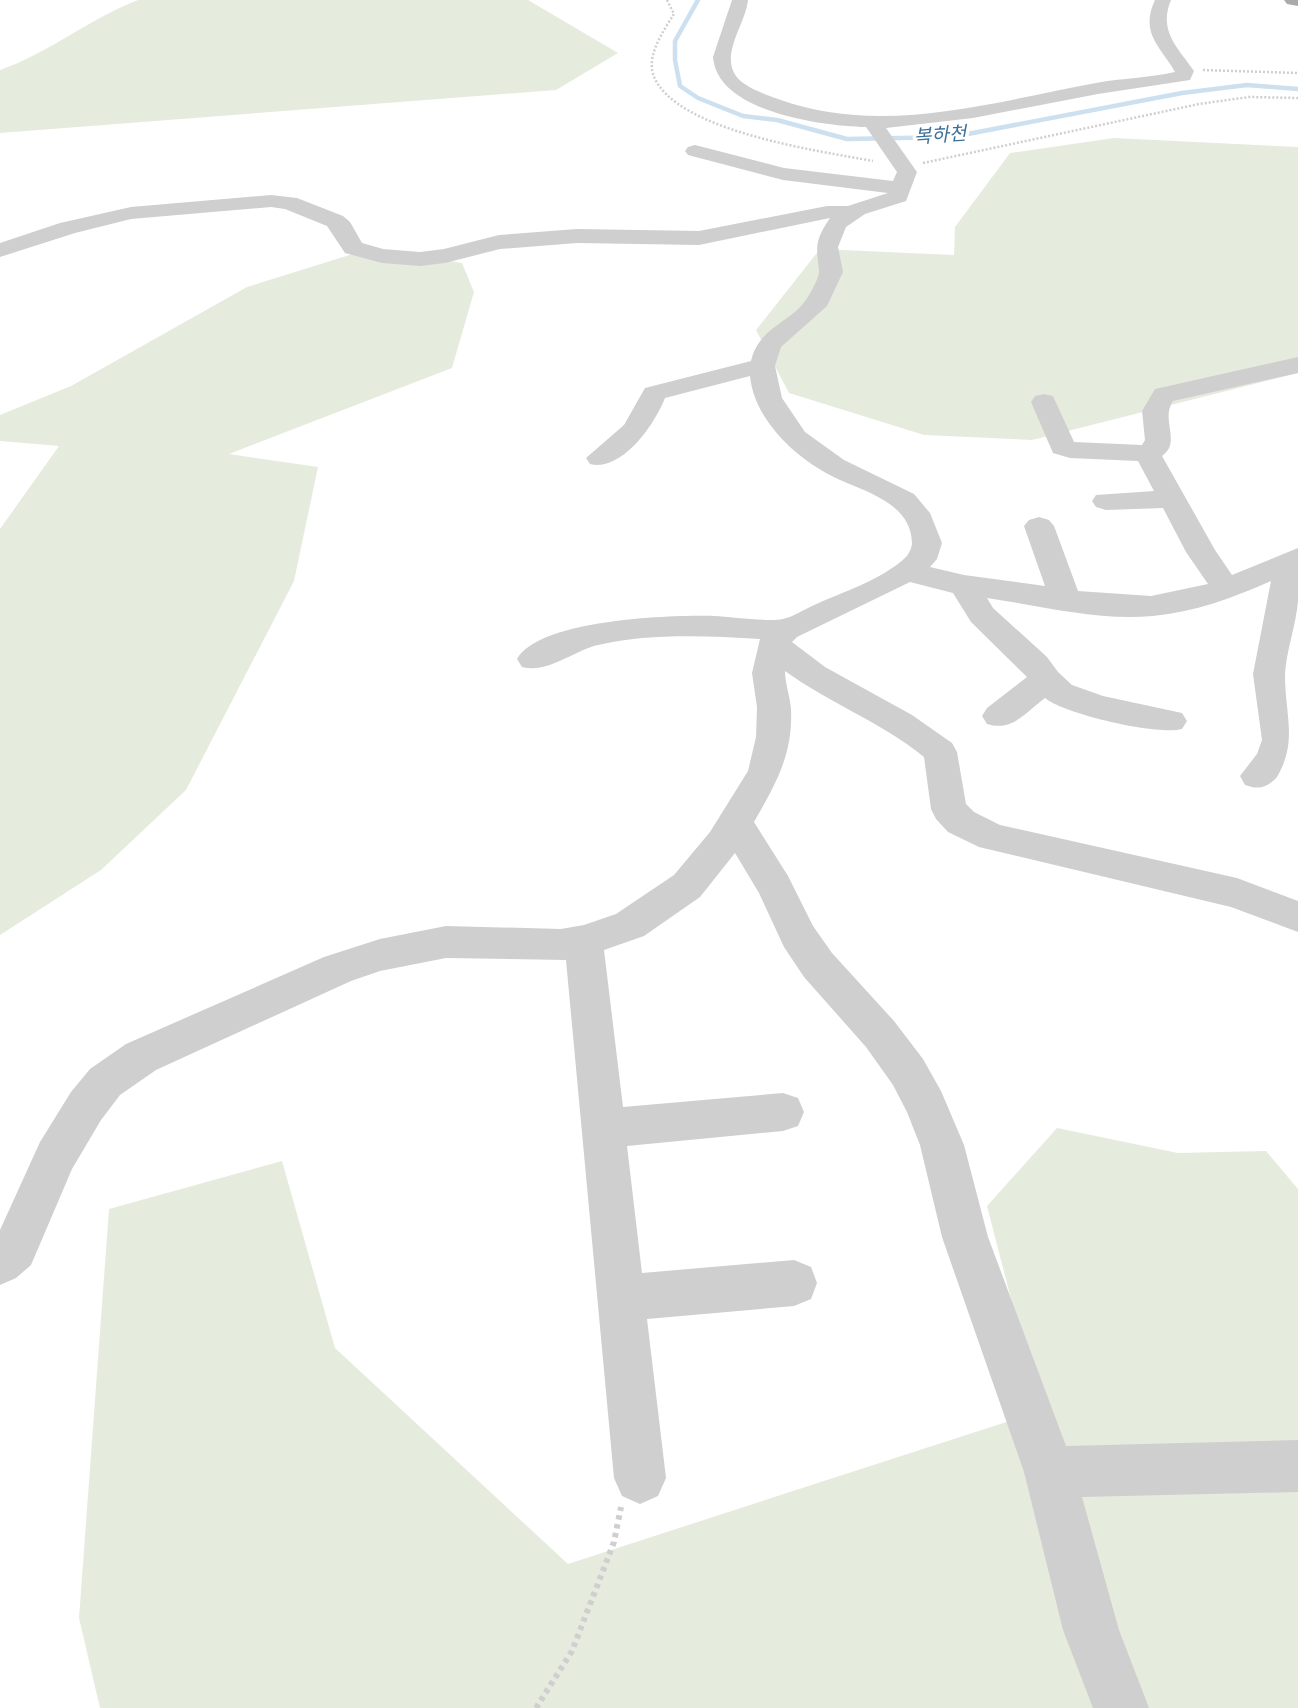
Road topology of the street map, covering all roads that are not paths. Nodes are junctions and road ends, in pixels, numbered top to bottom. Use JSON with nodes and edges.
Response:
{"nodes":[{"id":1,"x":740,"y":0,"type":"edge"},
{"id":2,"x":1163,"y":0,"type":"edge"},
{"id":3,"x":872,"y":124,"type":"junction"},
{"id":4,"x":695,"y":151,"type":"dead end"},
{"id":5,"x":901,"y":170,"type":"junction"},
{"id":6,"x":849,"y":212,"type":"junction"},
{"id":7,"x":0,"y":250,"type":"edge"},
{"id":8,"x":1298,"y":365,"type":"edge"},
{"id":9,"x":760,"y":366,"type":"junction"},
{"id":10,"x":1044,"y":402,"type":"dead end"},
{"id":11,"x":1147,"y":453,"type":"junction"},
{"id":12,"x":600,"y":458,"type":"dead end"},
{"id":13,"x":1171,"y":499,"type":"junction"},
{"id":14,"x":1106,"y":501,"type":"dead end"},
{"id":15,"x":1039,"y":526,"type":"dead end"},
{"id":16,"x":1294,"y":559,"type":"edge"},
{"id":17,"x":908,"y":570,"type":"junction"},
{"id":18,"x":964,"y":585,"type":"junction"},
{"id":19,"x":1226,"y":589,"type":"junction"},
{"id":20,"x":1065,"y":598,"type":"junction"},
{"id":21,"x":780,"y":636,"type":"junction"},
{"id":22,"x":533,"y":659,"type":"dead end"},
{"id":23,"x":1046,"y":680,"type":"junction"},
{"id":24,"x":999,"y":716,"type":"dead end"},
{"id":25,"x":1170,"y":721,"type":"dead end"},
{"id":26,"x":1257,"y":776,"type":"dead end"},
{"id":27,"x":734,"y":821,"type":"junction"},
{"id":28,"x":1298,"y":918,"type":"edge"},
{"id":29,"x":584,"y":941,"type":"junction"},
{"id":30,"x":783,"y":1112,"type":"dead end"},
{"id":31,"x":604,"y":1128,"type":"junction"},
{"id":32,"x":0,"y":1262,"type":"edge"},
{"id":33,"x":794,"y":1283,"type":"dead end"},
{"id":34,"x":621,"y":1298,"type":"junction"},
{"id":35,"x":638,"y":1462,"type":"road end"},
{"id":36,"x":1298,"y":1465,"type":"edge"},
{"id":37,"x":1050,"y":1472,"type":"junction"},
{"id":38,"x":1121,"y":1708,"type":"edge"}],
"edges":[{"from":1,"to":3,"type":"street"},
{"from":2,"to":3,"type":"street"},
{"from":3,"to":5,"type":"street"},
{"from":4,"to":5,"type":"street"},
{"from":5,"to":6,"type":"street"},
{"from":6,"to":7,"type":"street"},
{"from":6,"to":9,"type":"street"},
{"from":8,"to":11,"type":"street"},
{"from":9,"to":12,"type":"street"},
{"from":9,"to":17,"type":"street"},
{"from":10,"to":11,"type":"street"},
{"from":11,"to":13,"type":"street"},
{"from":13,"to":14,"type":"street"},
{"from":13,"to":19,"type":"street"},
{"from":15,"to":20,"type":"street"},
{"from":16,"to":19,"type":"street"},
{"from":16,"to":26,"type":"street"},
{"from":17,"to":18,"type":"street"},
{"from":17,"to":21,"type":"street"},
{"from":18,"to":20,"type":"street"},
{"from":18,"to":23,"type":"street"},
{"from":19,"to":20,"type":"street"},
{"from":21,"to":22,"type":"street"},
{"from":21,"to":27,"type":"street"},
{"from":21,"to":28,"type":"street"},
{"from":23,"to":24,"type":"street"},
{"from":23,"to":25,"type":"street"},
{"from":27,"to":29,"type":"street"},
{"from":27,"to":37,"type":"street"},
{"from":29,"to":31,"type":"street"},
{"from":29,"to":32,"type":"street"},
{"from":30,"to":31,"type":"street"},
{"from":31,"to":34,"type":"street"},
{"from":33,"to":34,"type":"street"},
{"from":34,"to":35,"type":"street"},
{"from":36,"to":37,"type":"street"},
{"from":37,"to":38,"type":"street"}]}
